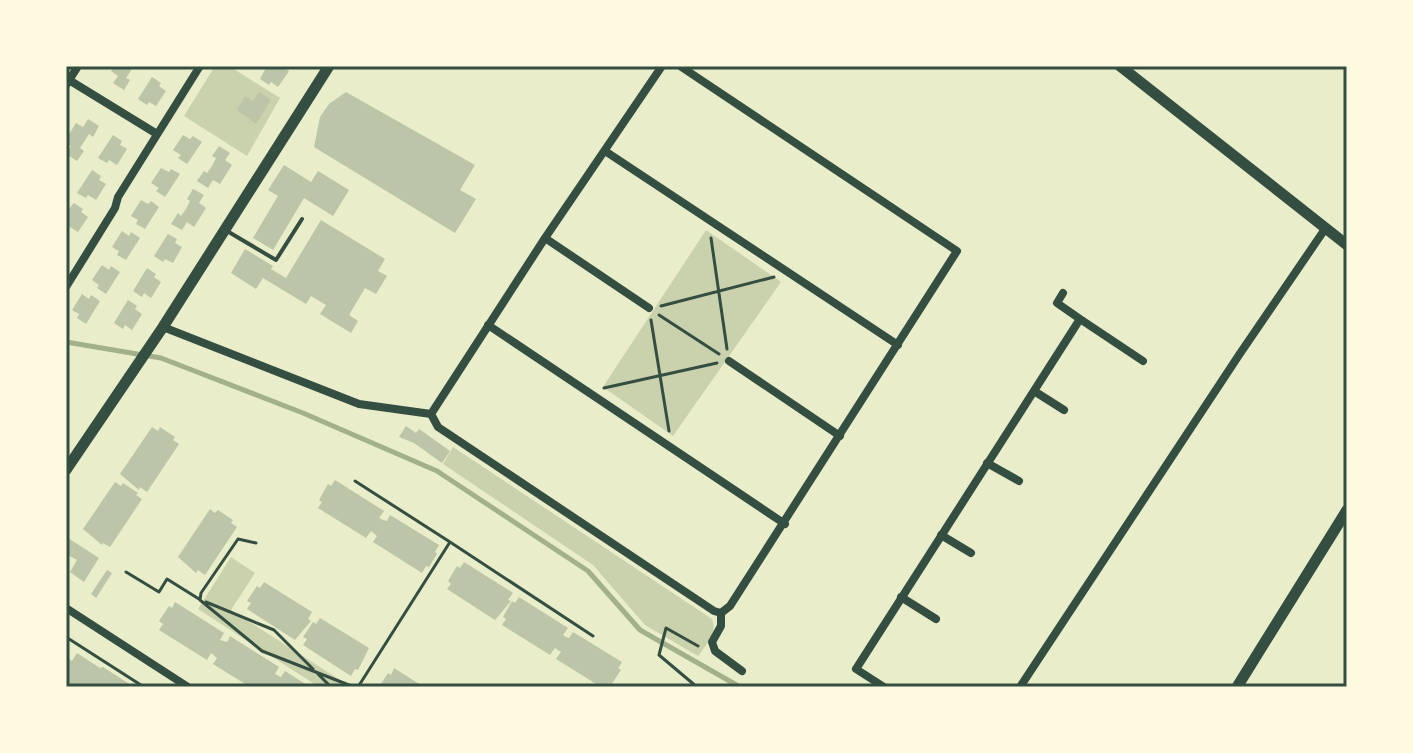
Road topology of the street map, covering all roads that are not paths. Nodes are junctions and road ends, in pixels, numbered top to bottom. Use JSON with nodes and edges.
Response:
{"nodes":[{"id":1,"x":78,"y":66,"type":"edge"},
{"id":2,"x":200,"y":66,"type":"edge"},
{"id":3,"x":329,"y":66,"type":"edge"},
{"id":4,"x":662,"y":66,"type":"edge"},
{"id":5,"x":680,"y":66,"type":"edge"},
{"id":6,"x":1120,"y":66,"type":"edge"},
{"id":7,"x":68,"y":83,"type":"edge"},
{"id":8,"x":157,"y":134,"type":"junction"},
{"id":9,"x":605,"y":151,"type":"junction"},
{"id":10,"x":302,"y":219,"type":"dead end"},
{"id":11,"x":1325,"y":229,"type":"junction"},
{"id":12,"x":225,"y":230,"type":"junction"},
{"id":13,"x":545,"y":238,"type":"junction"},
{"id":14,"x":1347,"y":245,"type":"edge"},
{"id":15,"x":66,"y":287,"type":"edge"},
{"id":16,"x":1063,"y":293,"type":"dead end"},
{"id":17,"x":649,"y":308,"type":"road end"},
{"id":18,"x":1080,"y":319,"type":"junction"},
{"id":19,"x":488,"y":325,"type":"junction"},
{"id":20,"x":163,"y":327,"type":"junction"},
{"id":21,"x":898,"y":345,"type":"junction"},
{"id":22,"x":729,"y":361,"type":"road end"},
{"id":23,"x":1143,"y":361,"type":"dead end"},
{"id":24,"x":1034,"y":391,"type":"junction"},
{"id":25,"x":1064,"y":410,"type":"dead end"},
{"id":26,"x":431,"y":414,"type":"junction"},
{"id":27,"x":840,"y":436,"type":"junction"},
{"id":28,"x":987,"y":463,"type":"junction"},
{"id":29,"x":66,"y":470,"type":"edge"},
{"id":30,"x":1019,"y":481,"type":"dead end"},
{"id":31,"x":1347,"y":510,"type":"edge"},
{"id":32,"x":785,"y":524,"type":"junction"},
{"id":33,"x":941,"y":535,"type":"junction"},
{"id":34,"x":971,"y":553,"type":"dead end"},
{"id":35,"x":901,"y":597,"type":"junction"},
{"id":36,"x":66,"y":608,"type":"edge"},
{"id":37,"x":721,"y":613,"type":"junction"},
{"id":38,"x":936,"y":619,"type":"dead end"},
{"id":39,"x":742,"y":671,"type":"dead end"},
{"id":40,"x":188,"y":687,"type":"edge"},
{"id":41,"x":884,"y":687,"type":"edge"},
{"id":42,"x":1020,"y":687,"type":"edge"},
{"id":43,"x":1237,"y":687,"type":"edge"}],
"edges":[{"from":1,"to":7,"type":"street"},
{"from":2,"to":8,"type":"street"},
{"from":3,"to":12,"type":"street"},
{"from":4,"to":9,"type":"street"},
{"from":5,"to":21,"type":"street"},
{"from":6,"to":11,"type":"street"},
{"from":7,"to":8,"type":"street"},
{"from":8,"to":15,"type":"street"},
{"from":9,"to":13,"type":"street"},
{"from":9,"to":21,"type":"street"},
{"from":10,"to":12,"type":"lane"},
{"from":11,"to":14,"type":"street"},
{"from":11,"to":42,"type":"street"},
{"from":12,"to":20,"type":"street"},
{"from":13,"to":17,"type":"street"},
{"from":13,"to":19,"type":"street"},
{"from":16,"to":18,"type":"street"},
{"from":18,"to":23,"type":"street"},
{"from":18,"to":24,"type":"street"},
{"from":19,"to":26,"type":"street"},
{"from":19,"to":32,"type":"street"},
{"from":20,"to":26,"type":"street"},
{"from":20,"to":29,"type":"street"},
{"from":21,"to":27,"type":"street"},
{"from":22,"to":27,"type":"street"},
{"from":24,"to":25,"type":"street"},
{"from":24,"to":28,"type":"street"},
{"from":26,"to":37,"type":"street"},
{"from":27,"to":32,"type":"street"},
{"from":28,"to":30,"type":"street"},
{"from":28,"to":33,"type":"street"},
{"from":31,"to":43,"type":"street"},
{"from":32,"to":37,"type":"street"},
{"from":33,"to":34,"type":"street"},
{"from":33,"to":35,"type":"street"},
{"from":35,"to":38,"type":"street"},
{"from":35,"to":41,"type":"street"},
{"from":36,"to":40,"type":"street"},
{"from":37,"to":39,"type":"street"}]}
